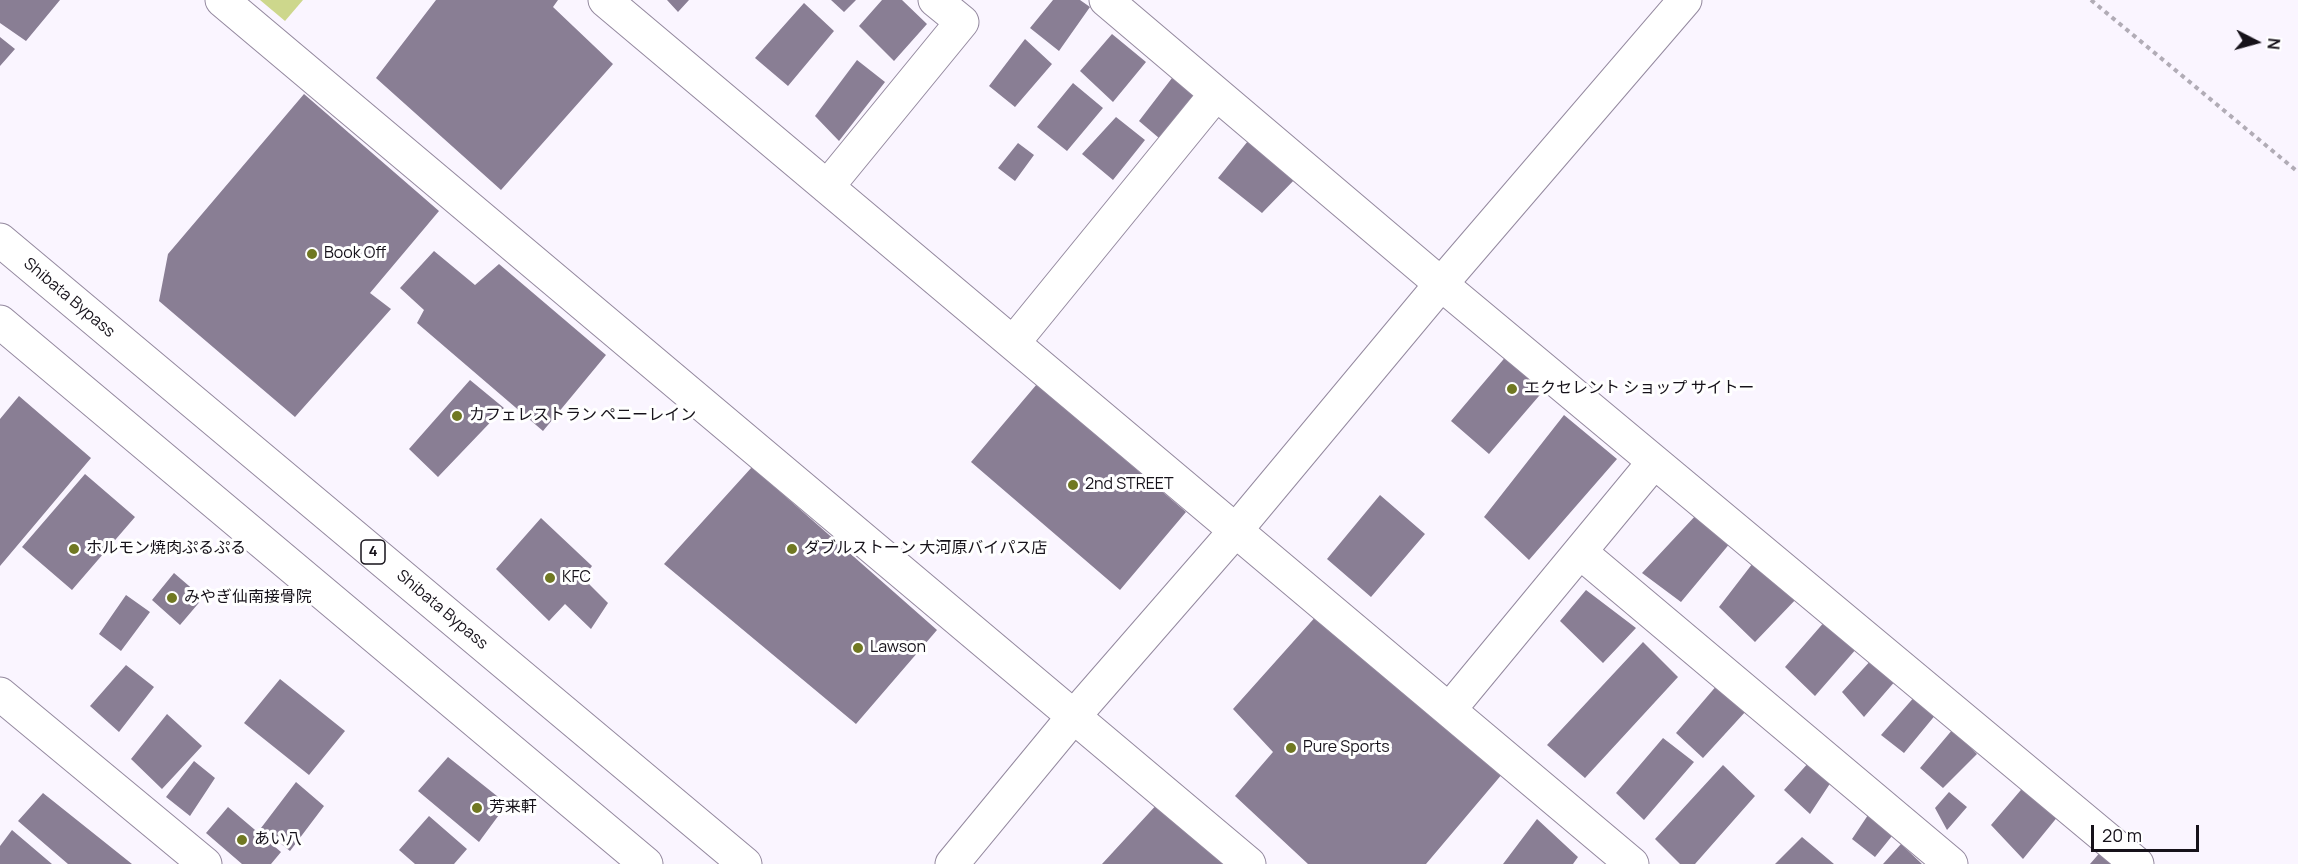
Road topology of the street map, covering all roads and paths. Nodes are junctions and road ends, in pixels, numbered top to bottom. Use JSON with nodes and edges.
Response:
{"nodes":[{"id":1,"x":222,"y":0,"type":"edge"},
{"id":2,"x":605,"y":0,"type":"edge"},
{"id":3,"x":935,"y":0,"type":"edge"},
{"id":4,"x":1106,"y":0,"type":"edge"},
{"id":5,"x":1685,"y":0,"type":"edge"},
{"id":6,"x":2091,"y":0,"type":"edge"},
{"id":7,"x":1216,"y":94,"type":"junction"},
{"id":8,"x":2298,"y":172,"type":"edge"},
{"id":9,"x":827,"y":187,"type":"junction"},
{"id":10,"x":0,"y":240,"type":"edge"},
{"id":11,"x":1441,"y":284,"type":"junction"},
{"id":12,"x":0,"y":322,"type":"edge"},
{"id":13,"x":1013,"y":343,"type":"junction"},
{"id":14,"x":1654,"y":462,"type":"junction"},
{"id":15,"x":1236,"y":530,"type":"junction"},
{"id":16,"x":1580,"y":552,"type":"junction"},
{"id":17,"x":0,"y":694,"type":"edge"},
{"id":18,"x":1449,"y":710,"type":"junction"},
{"id":19,"x":1074,"y":716,"type":"junction"},
{"id":20,"x":205,"y":864,"type":"edge"},
{"id":21,"x":646,"y":864,"type":"edge"},
{"id":22,"x":745,"y":864,"type":"edge"},
{"id":23,"x":952,"y":864,"type":"edge"},
{"id":24,"x":1249,"y":864,"type":"edge"},
{"id":25,"x":1632,"y":864,"type":"edge"},
{"id":26,"x":1951,"y":864,"type":"edge"},
{"id":27,"x":2137,"y":864,"type":"edge"}],
"edges":[{"from":1,"to":19,"type":"main road"},
{"from":2,"to":9,"type":"main road"},
{"from":3,"to":9,"type":"main road"},
{"from":4,"to":7,"type":"main road"},
{"from":5,"to":11,"type":"main road"},
{"from":6,"to":8,"type":"path"},
{"from":7,"to":11,"type":"main road"},
{"from":7,"to":13,"type":"main road"},
{"from":9,"to":13,"type":"main road"},
{"from":10,"to":22,"type":"main road","name":"Shibata Bypass","number":"4"},
{"from":11,"to":14,"type":"main road"},
{"from":11,"to":15,"type":"main road"},
{"from":12,"to":21,"type":"main road"},
{"from":13,"to":15,"type":"main road"},
{"from":14,"to":16,"type":"main road"},
{"from":14,"to":27,"type":"main road"},
{"from":15,"to":18,"type":"main road"},
{"from":15,"to":19,"type":"main road"},
{"from":16,"to":18,"type":"main road"},
{"from":16,"to":26,"type":"main road"},
{"from":17,"to":20,"type":"main road"},
{"from":18,"to":25,"type":"main road"},
{"from":19,"to":23,"type":"main road"},
{"from":19,"to":24,"type":"main road"}]}
